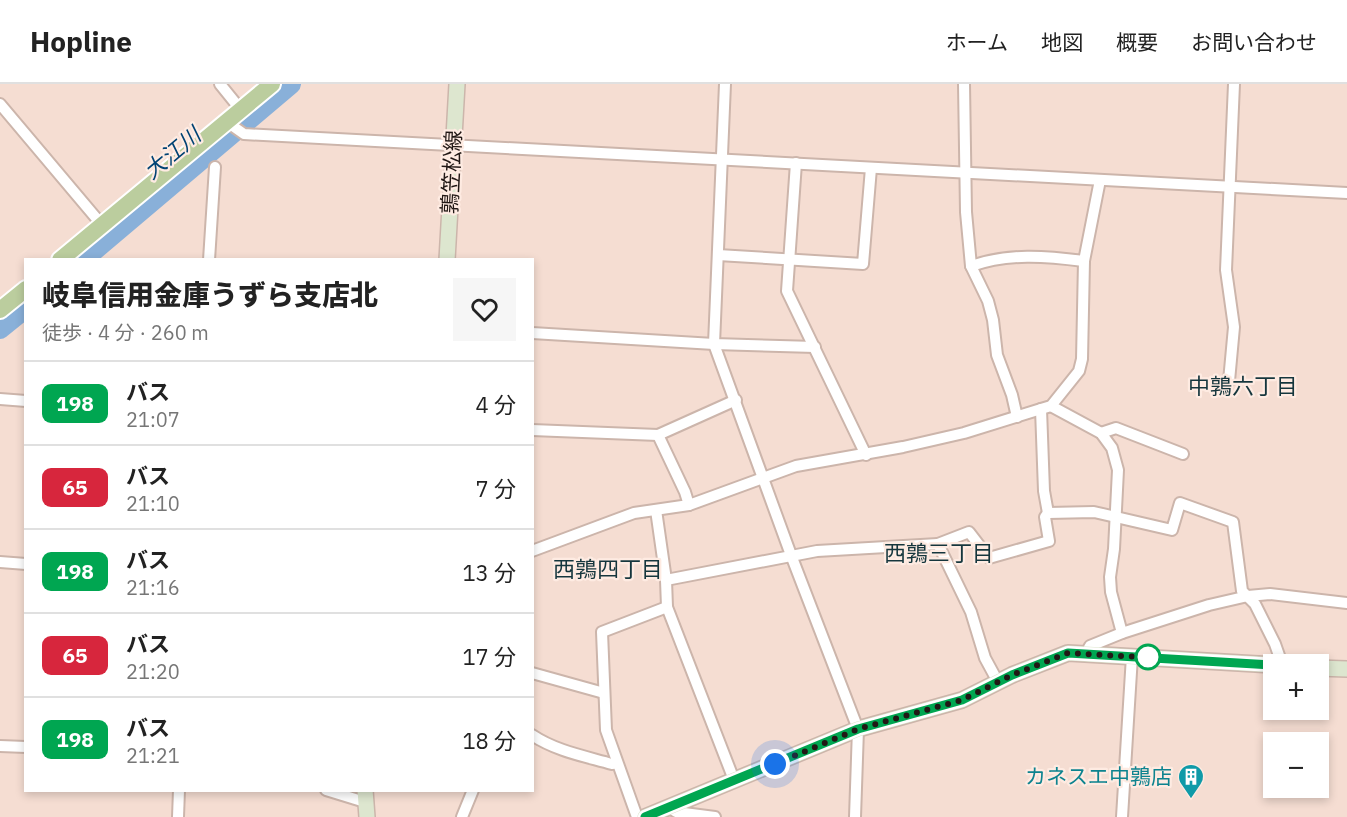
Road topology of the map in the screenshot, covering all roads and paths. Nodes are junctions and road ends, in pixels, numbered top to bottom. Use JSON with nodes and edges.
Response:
{"nodes":[{"id":1,"x":220,"y":84,"type":"edge"},
{"id":2,"x":272,"y":84,"type":"edge"},
{"id":3,"x":457,"y":84,"type":"edge"},
{"id":4,"x":725,"y":84,"type":"edge"},
{"id":5,"x":964,"y":84,"type":"edge"},
{"id":6,"x":1234,"y":84,"type":"edge"},
{"id":7,"x":0,"y":104,"type":"edge"},
{"id":8,"x":241,"y":110,"type":"junction"},
{"id":9,"x":230,"y":124,"type":"junction"},
{"id":10,"x":453,"y":146,"type":"junction"},
{"id":11,"x":722,"y":159,"type":"junction"},
{"id":12,"x":796,"y":163,"type":"junction"},
{"id":13,"x":215,"y":167,"type":"dead end"},
{"id":14,"x":871,"y":168,"type":"junction"},
{"id":15,"x":966,"y":172,"type":"junction"},
{"id":16,"x":1100,"y":180,"type":"junction"},
{"id":17,"x":1229,"y":187,"type":"junction"},
{"id":18,"x":1347,"y":193,"type":"edge"},
{"id":19,"x":102,"y":225,"type":"junction"},
{"id":20,"x":718,"y":255,"type":"junction"},
{"id":21,"x":62,"y":258,"type":"edge"},
{"id":22,"x":209,"y":258,"type":"edge"},
{"id":23,"x":447,"y":258,"type":"edge"},
{"id":24,"x":789,"y":259,"type":"junction"},
{"id":25,"x":1084,"y":261,"type":"junction"},
{"id":26,"x":971,"y":266,"type":"junction"},
{"id":27,"x":24,"y":291,"type":"edge"},
{"id":28,"x":0,"y":310,"type":"edge"},
{"id":29,"x":534,"y":333,"type":"edge"},
{"id":30,"x":714,"y":344,"type":"junction"},
{"id":31,"x":815,"y":347,"type":"junction"},
{"id":32,"x":1229,"y":381,"type":"dead end"},
{"id":33,"x":0,"y":399,"type":"edge"},
{"id":34,"x":736,"y":400,"type":"junction"},
{"id":35,"x":24,"y":401,"type":"edge"},
{"id":36,"x":1046,"y":408,"type":"junction"},
{"id":37,"x":1017,"y":417,"type":"junction"},
{"id":38,"x":534,"y":430,"type":"edge"},
{"id":39,"x":1101,"y":433,"type":"junction"},
{"id":40,"x":658,"y":435,"type":"junction"},
{"id":41,"x":1183,"y":454,"type":"dead end"},
{"id":42,"x":866,"y":455,"type":"junction"},
{"id":43,"x":763,"y":477,"type":"junction"},
{"id":44,"x":689,"y":505,"type":"junction"},
{"id":45,"x":656,"y":510,"type":"junction"},
{"id":46,"x":1048,"y":513,"type":"junction"},
{"id":47,"x":1114,"y":516,"type":"junction"},
{"id":48,"x":938,"y":544,"type":"junction"},
{"id":49,"x":534,"y":550,"type":"edge"},
{"id":50,"x":790,"y":555,"type":"junction"},
{"id":51,"x":0,"y":562,"type":"edge"},
{"id":52,"x":24,"y":564,"type":"edge"},
{"id":53,"x":666,"y":580,"type":"junction"},
{"id":54,"x":1248,"y":596,"type":"junction"},
{"id":55,"x":1347,"y":603,"type":"edge"},
{"id":56,"x":667,"y":607,"type":"junction"},
{"id":57,"x":1122,"y":633,"type":"junction"},
{"id":58,"x":1086,"y":653,"type":"junction"},
{"id":59,"x":1278,"y":654,"type":"edge"},
{"id":60,"x":1132,"y":656,"type":"junction"},
{"id":61,"x":1263,"y":664,"type":"edge"},
{"id":62,"x":1329,"y":668,"type":"edge"},
{"id":63,"x":1347,"y":669,"type":"edge"},
{"id":64,"x":534,"y":674,"type":"edge"},
{"id":65,"x":999,"y":682,"type":"junction"},
{"id":66,"x":604,"y":693,"type":"junction"},
{"id":67,"x":858,"y":729,"type":"junction"},
{"id":68,"x":534,"y":736,"type":"edge"},
{"id":69,"x":0,"y":746,"type":"edge"},
{"id":70,"x":24,"y":747,"type":"edge"},
{"id":71,"x":617,"y":763,"type":"junction"},
{"id":72,"x":734,"y":780,"type":"junction"},
{"id":73,"x":179,"y":792,"type":"edge"},
{"id":74,"x":332,"y":792,"type":"edge"},
{"id":75,"x":472,"y":792,"type":"edge"},
{"id":76,"x":366,"y":803,"type":"edge"},
{"id":77,"x":669,"y":807,"type":"junction"},
{"id":78,"x":178,"y":817,"type":"edge"},
{"id":79,"x":462,"y":817,"type":"edge"},
{"id":80,"x":637,"y":817,"type":"edge"},
{"id":81,"x":645,"y":817,"type":"edge"},
{"id":82,"x":715,"y":817,"type":"edge"},
{"id":83,"x":855,"y":817,"type":"edge"},
{"id":84,"x":1122,"y":817,"type":"edge"}],
"edges":[{"from":1,"to":8,"type":"street"},
{"from":2,"to":8,"type":"main road"},
{"from":3,"to":10,"type":"main road","name":"鶉笠松線"},
{"from":4,"to":11,"type":"street"},
{"from":5,"to":15,"type":"street"},
{"from":6,"to":17,"type":"street"},
{"from":7,"to":19,"type":"street"},
{"from":8,"to":9,"type":"main road"},
{"from":9,"to":10,"type":"street"},
{"from":9,"to":19,"type":"main road"},
{"from":10,"to":11,"type":"street"},
{"from":10,"to":23,"type":"main road","name":"鶉笠松線"},
{"from":11,"to":12,"type":"street"},
{"from":11,"to":20,"type":"street"},
{"from":12,"to":14,"type":"street"},
{"from":12,"to":24,"type":"street"},
{"from":13,"to":22,"type":"street"},
{"from":14,"to":15,"type":"street"},
{"from":14,"to":24,"type":"street"},
{"from":15,"to":16,"type":"street"},
{"from":15,"to":26,"type":"street"},
{"from":16,"to":17,"type":"street"},
{"from":16,"to":25,"type":"street"},
{"from":17,"to":18,"type":"street"},
{"from":17,"to":32,"type":"street"},
{"from":19,"to":21,"type":"main road"},
{"from":20,"to":24,"type":"street"},
{"from":20,"to":30,"type":"street"},
{"from":24,"to":31,"type":"street"},
{"from":25,"to":26,"type":"street"},
{"from":25,"to":36,"type":"street"},
{"from":26,"to":37,"type":"street"},
{"from":27,"to":28,"type":"main road"},
{"from":29,"to":30,"type":"street"},
{"from":30,"to":31,"type":"street"},
{"from":30,"to":34,"type":"street"},
{"from":31,"to":42,"type":"street"},
{"from":33,"to":35,"type":"street"},
{"from":34,"to":40,"type":"street"},
{"from":34,"to":43,"type":"street"},
{"from":36,"to":37,"type":"street"},
{"from":36,"to":39,"type":"street"},
{"from":36,"to":46,"type":"street"},
{"from":37,"to":42,"type":"street"},
{"from":38,"to":40,"type":"street"},
{"from":39,"to":41,"type":"street"},
{"from":39,"to":47,"type":"street"},
{"from":40,"to":44,"type":"street"},
{"from":42,"to":43,"type":"street"},
{"from":43,"to":44,"type":"street"},
{"from":43,"to":50,"type":"street"},
{"from":44,"to":45,"type":"street"},
{"from":45,"to":49,"type":"street"},
{"from":45,"to":53,"type":"street"},
{"from":46,"to":47,"type":"street"},
{"from":46,"to":48,"type":"street"},
{"from":47,"to":54,"type":"street"},
{"from":47,"to":57,"type":"street"},
{"from":48,"to":50,"type":"street"},
{"from":48,"to":65,"type":"street"},
{"from":50,"to":53,"type":"street"},
{"from":50,"to":67,"type":"street"},
{"from":51,"to":52,"type":"street"},
{"from":53,"to":56,"type":"street"},
{"from":54,"to":55,"type":"street"},
{"from":54,"to":57,"type":"street"},
{"from":54,"to":59,"type":"street"},
{"from":56,"to":66,"type":"street"},
{"from":56,"to":72,"type":"street"},
{"from":57,"to":58,"type":"street"},
{"from":58,"to":60,"type":"main road"},
{"from":58,"to":65,"type":"main road"},
{"from":60,"to":61,"type":"main road"},
{"from":60,"to":84,"type":"street"},
{"from":62,"to":63,"type":"main road"},
{"from":64,"to":66,"type":"street"},
{"from":65,"to":67,"type":"main road"},
{"from":66,"to":71,"type":"street"},
{"from":67,"to":72,"type":"main road"},
{"from":67,"to":83,"type":"street"},
{"from":68,"to":71,"type":"street"},
{"from":69,"to":70,"type":"street"},
{"from":71,"to":80,"type":"street"},
{"from":72,"to":77,"type":"main road"},
{"from":73,"to":78,"type":"street"},
{"from":74,"to":76,"type":"street"},
{"from":75,"to":79,"type":"street"},
{"from":77,"to":81,"type":"main road"},
{"from":77,"to":82,"type":"street"}]}
